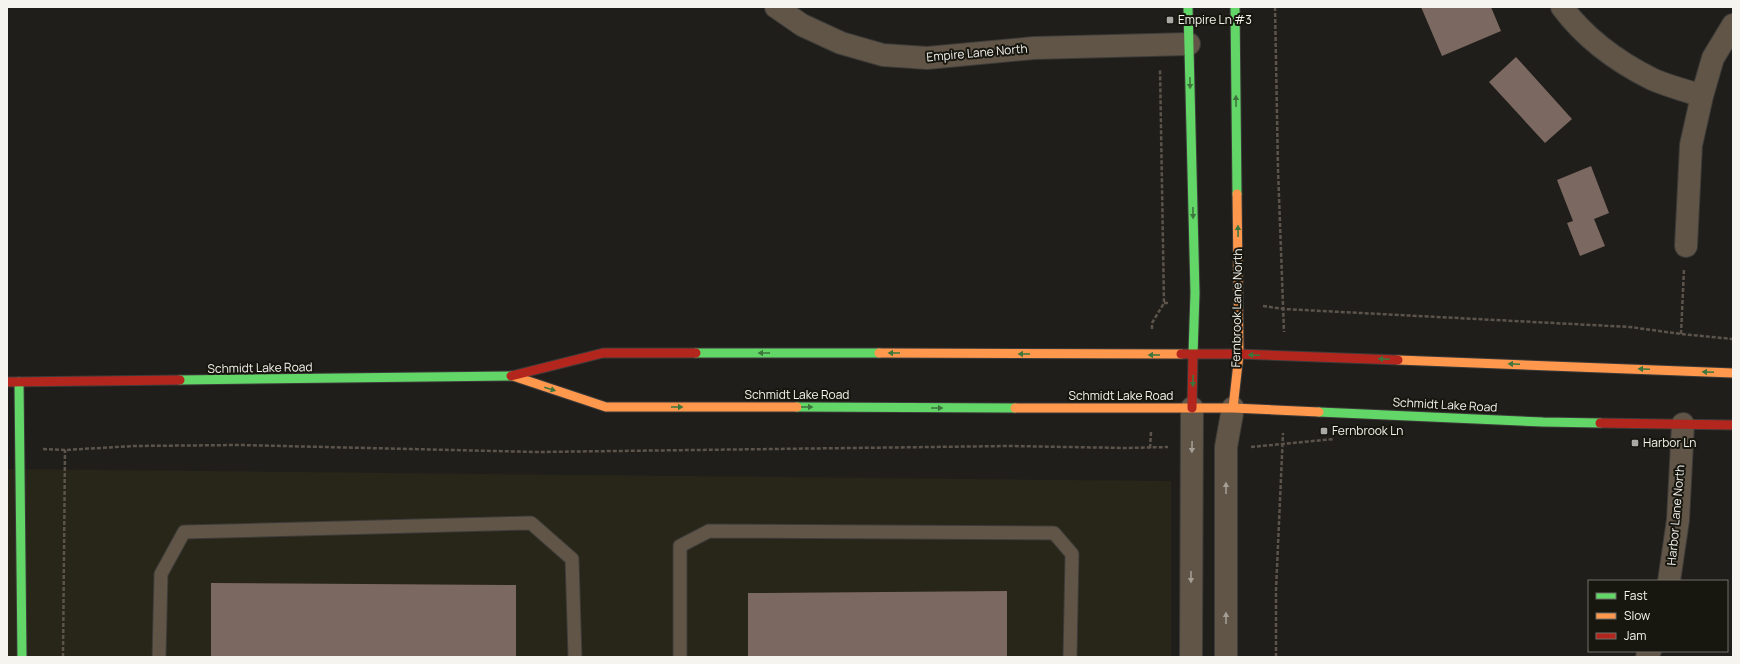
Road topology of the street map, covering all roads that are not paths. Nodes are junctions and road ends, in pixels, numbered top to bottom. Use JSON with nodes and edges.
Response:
{"nodes":[{"id":1,"x":776,"y":7,"type":"edge"},
{"id":2,"x":1188,"y":7,"type":"edge"},
{"id":3,"x":1235,"y":7,"type":"edge"},
{"id":4,"x":1562,"y":7,"type":"edge"},
{"id":5,"x":1733,"y":25,"type":"edge"},
{"id":6,"x":1189,"y":44,"type":"junction"},
{"id":7,"x":1702,"y":96,"type":"junction"},
{"id":8,"x":1686,"y":246,"type":"road end"},
{"id":9,"x":1193,"y":354,"type":"junction"},
{"id":10,"x":1239,"y":354,"type":"junction"},
{"id":11,"x":1733,"y":373,"type":"edge"},
{"id":12,"x":513,"y":376,"type":"junction"},
{"id":13,"x":7,"y":382,"type":"edge"},
{"id":14,"x":19,"y":382,"type":"junction"},
{"id":15,"x":1192,"y":408,"type":"junction"},
{"id":16,"x":1233,"y":408,"type":"junction"},
{"id":17,"x":1683,"y":424,"type":"junction"},
{"id":18,"x":1733,"y":425,"type":"edge"},
{"id":19,"x":1669,"y":580,"type":"edge"},
{"id":20,"x":22,"y":657,"type":"edge"},
{"id":21,"x":159,"y":657,"type":"edge"},
{"id":22,"x":575,"y":657,"type":"edge"},
{"id":23,"x":680,"y":657,"type":"edge"},
{"id":24,"x":1070,"y":657,"type":"edge"},
{"id":25,"x":1191,"y":657,"type":"edge"},
{"id":26,"x":1226,"y":657,"type":"edge"}],
"edges":[{"from":1,"to":6,"type":"street","name":"Empire Lane North"},
{"from":2,"to":6,"type":"street"},
{"from":10,"to":3,"type":"street","name":"Fernbrook Lane North","one_way":true},
{"from":4,"to":7,"type":"street"},
{"from":5,"to":7,"type":"street"},
{"from":6,"to":9,"type":"street","one_way":true},
{"from":7,"to":8,"type":"street"},
{"from":9,"to":10,"type":"street","name":"Schmidt Lake Road"},
{"from":9,"to":12,"type":"street","name":"Schmidt Lake Road","one_way":true},
{"from":9,"to":15,"type":"street","one_way":true},
{"from":11,"to":10,"type":"street","name":"Schmidt Lake Road","one_way":true},
{"from":10,"to":16,"type":"street","name":"Fernbrook Lane North"},
{"from":12,"to":14,"type":"street","name":"Schmidt Lake Road"},
{"from":12,"to":15,"type":"street","name":"Schmidt Lake Road","one_way":true},
{"from":13,"to":14,"type":"street","name":"Schmidt Lake Road"},
{"from":14,"to":20,"type":"street"},
{"from":15,"to":16,"type":"street","name":"Schmidt Lake Road"},
{"from":15,"to":25,"type":"street","one_way":true},
{"from":16,"to":17,"type":"street","name":"Schmidt Lake Road"},
{"from":26,"to":16,"type":"street","name":"Fernbrook Lane North","one_way":true},
{"from":17,"to":18,"type":"street","name":"Schmidt Lake Road"},
{"from":17,"to":19,"type":"street","name":"Harbor Lane North"},
{"from":21,"to":22,"type":"lane"},
{"from":23,"to":24,"type":"lane"}]}
